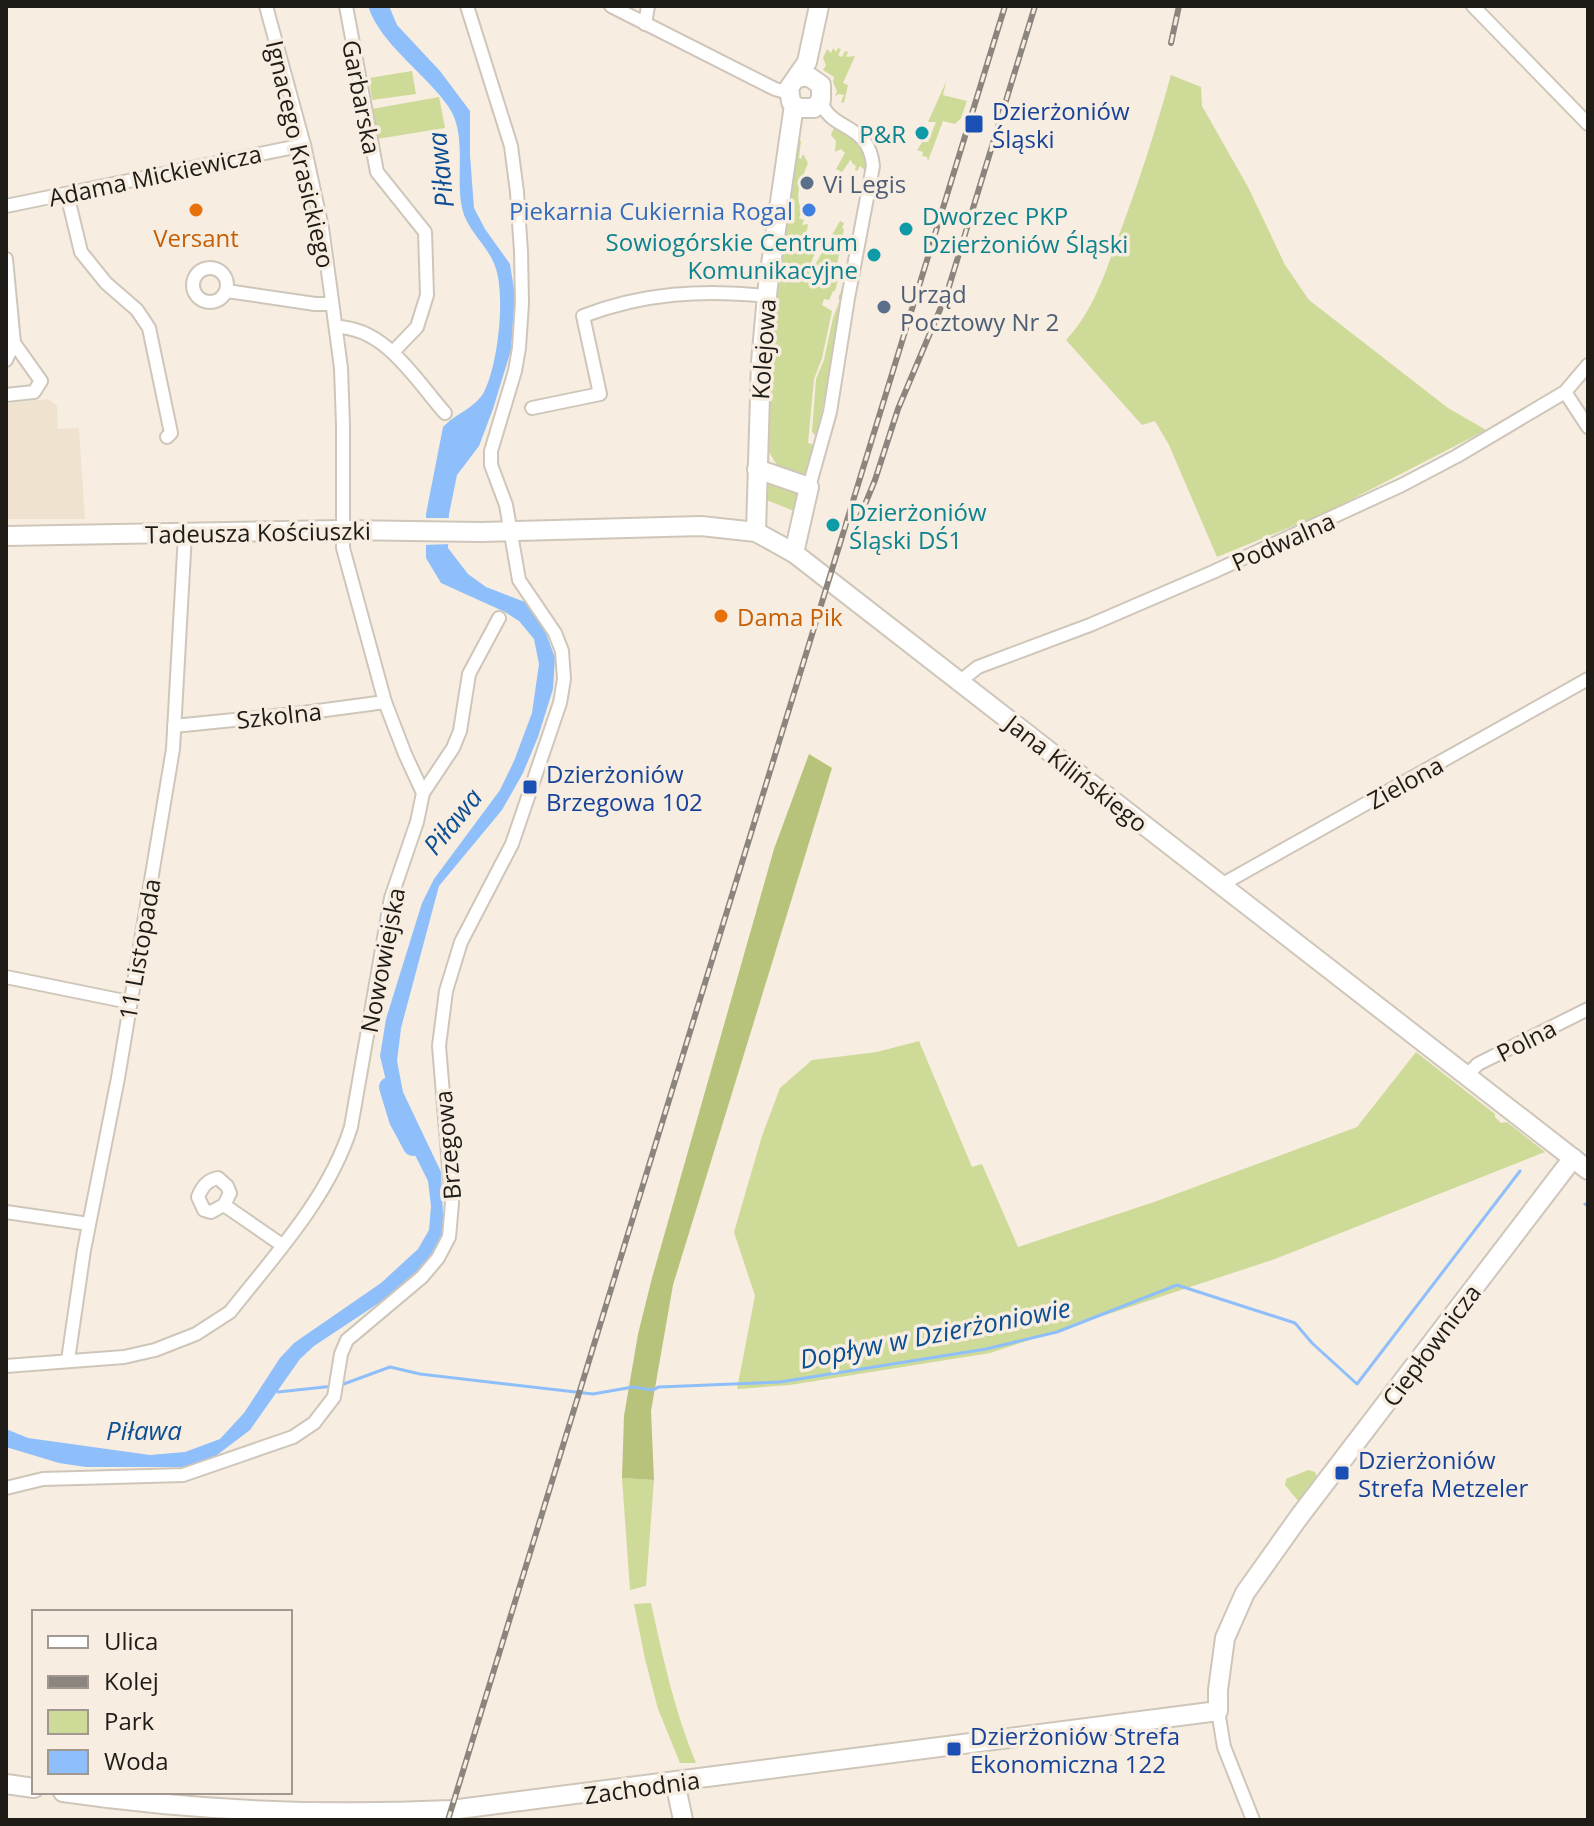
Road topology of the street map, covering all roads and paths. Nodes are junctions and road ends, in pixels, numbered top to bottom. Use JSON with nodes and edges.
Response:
{"nodes":[{"id":1,"x":266,"y":6,"type":"edge"},
{"id":2,"x":346,"y":6,"type":"edge"},
{"id":3,"x":467,"y":6,"type":"edge"},
{"id":4,"x":611,"y":6,"type":"edge"},
{"id":5,"x":648,"y":6,"type":"edge"},
{"id":6,"x":819,"y":6,"type":"edge"},
{"id":7,"x":1473,"y":6,"type":"edge"},
{"id":8,"x":645,"y":24,"type":"junction"},
{"id":9,"x":799,"y":92,"type":"junction"},
{"id":10,"x":821,"y":100,"type":"junction"},
{"id":11,"x":1588,"y":124,"type":"edge"},
{"id":12,"x":304,"y":145,"type":"junction"},
{"id":13,"x":67,"y":194,"type":"junction"},
{"id":14,"x":6,"y":206,"type":"edge"},
{"id":15,"x":6,"y":259,"type":"edge"},
{"id":16,"x":227,"y":291,"type":"dead end"},
{"id":17,"x":767,"y":296,"type":"junction"},
{"id":18,"x":332,"y":304,"type":"junction"},
{"id":19,"x":336,"y":327,"type":"junction"},
{"id":20,"x":14,"y":343,"type":"junction"},
{"id":21,"x":393,"y":352,"type":"junction"},
{"id":22,"x":6,"y":360,"type":"edge"},
{"id":23,"x":1588,"y":365,"type":"edge"},
{"id":24,"x":1565,"y":392,"type":"junction"},
{"id":25,"x":6,"y":395,"type":"edge"},
{"id":26,"x":532,"y":408,"type":"dead end"},
{"id":27,"x":445,"y":413,"type":"dead end"},
{"id":28,"x":1588,"y":427,"type":"edge"},
{"id":29,"x":167,"y":437,"type":"dead end"},
{"id":30,"x":757,"y":469,"type":"junction"},
{"id":31,"x":809,"y":487,"type":"junction"},
{"id":32,"x":342,"y":530,"type":"junction"},
{"id":33,"x":511,"y":531,"type":"junction"},
{"id":34,"x":756,"y":532,"type":"junction"},
{"id":35,"x":185,"y":534,"type":"junction"},
{"id":36,"x":6,"y":536,"type":"edge"},
{"id":37,"x":794,"y":553,"type":"junction"},
{"id":38,"x":499,"y":618,"type":"dead end"},
{"id":39,"x":1588,"y":679,"type":"edge"},
{"id":40,"x":959,"y":682,"type":"junction"},
{"id":41,"x":385,"y":702,"type":"junction"},
{"id":42,"x":174,"y":726,"type":"junction"},
{"id":43,"x":423,"y":793,"type":"junction"},
{"id":44,"x":1221,"y":885,"type":"junction"},
{"id":45,"x":6,"y":977,"type":"edge"},
{"id":46,"x":129,"y":1002,"type":"junction"},
{"id":47,"x":1588,"y":1009,"type":"edge"},
{"id":48,"x":1466,"y":1076,"type":"junction"},
{"id":49,"x":1581,"y":1164,"type":"edge"},
{"id":50,"x":224,"y":1205,"type":"dead end"},
{"id":51,"x":6,"y":1212,"type":"edge"},
{"id":52,"x":89,"y":1224,"type":"junction"},
{"id":53,"x":282,"y":1245,"type":"junction"},
{"id":54,"x":68,"y":1360,"type":"junction"},
{"id":55,"x":6,"y":1366,"type":"edge"},
{"id":56,"x":6,"y":1488,"type":"edge"},
{"id":57,"x":1218,"y":1711,"type":"junction"},
{"id":58,"x":675,"y":1782,"type":"junction"},
{"id":59,"x":6,"y":1784,"type":"edge"},
{"id":60,"x":32,"y":1788,"type":"edge"},
{"id":61,"x":74,"y":1794,"type":"edge"},
{"id":62,"x":179,"y":1813,"type":"edge"},
{"id":63,"x":683,"y":1820,"type":"edge"},
{"id":64,"x":1253,"y":1820,"type":"edge"}],
"edges":[{"from":1,"to":12,"type":"street","name":"Ignacego Krasickiego"},
{"from":2,"to":21,"type":"street","name":"Garbarska"},
{"from":3,"to":33,"type":"street","name":"Brzegowa"},
{"from":4,"to":8,"type":"street"},
{"from":5,"to":8,"type":"street"},
{"from":6,"to":9,"type":"street","name":"Kolejowa"},
{"from":7,"to":11,"type":"street"},
{"from":8,"to":9,"type":"street"},
{"from":9,"to":10,"type":"street"},
{"from":9,"to":10,"type":"street"},
{"from":9,"to":17,"type":"street","name":"Kolejowa"},
{"from":10,"to":31,"type":"street"},
{"from":12,"to":13,"type":"street","name":"Adama Mickiewicza"},
{"from":12,"to":18,"type":"street","name":"Ignacego Krasickiego"},
{"from":13,"to":14,"type":"street","name":"Adama Mickiewicza"},
{"from":13,"to":29,"type":"street"},
{"from":15,"to":20,"type":"street"},
{"from":16,"to":18,"type":"street"},
{"from":17,"to":26,"type":"street"},
{"from":17,"to":30,"type":"street","name":"Kolejowa"},
{"from":18,"to":19,"type":"street"},
{"from":19,"to":21,"type":"street"},
{"from":19,"to":32,"type":"street"},
{"from":20,"to":22,"type":"street"},
{"from":20,"to":25,"type":"street"},
{"from":21,"to":27,"type":"street"},
{"from":23,"to":24,"type":"street","name":"Podwalna"},
{"from":24,"to":28,"type":"street"},
{"from":24,"to":40,"type":"street","name":"Podwalna"},
{"from":30,"to":31,"type":"street"},
{"from":30,"to":34,"type":"street","name":"Kolejowa"},
{"from":31,"to":37,"type":"street"},
{"from":32,"to":33,"type":"street","name":"Tadeusza Kościuszki"},
{"from":32,"to":35,"type":"street","name":"Tadeusza Kościuszki"},
{"from":32,"to":41,"type":"street"},
{"from":33,"to":34,"type":"street","name":"Jana Kilińskiego"},
{"from":33,"to":56,"type":"street","name":"Brzegowa"},
{"from":34,"to":37,"type":"street","name":"Jana Kilińskiego"},
{"from":35,"to":36,"type":"street","name":"Tadeusza Kościuszki"},
{"from":35,"to":42,"type":"street","name":"11 Listopada"},
{"from":37,"to":40,"type":"street","name":"Jana Kilińskiego"},
{"from":38,"to":43,"type":"street"},
{"from":39,"to":44,"type":"street","name":"Zielona"},
{"from":40,"to":44,"type":"street","name":"Jana Kilińskiego"},
{"from":41,"to":42,"type":"street","name":"Szkolna"},
{"from":41,"to":43,"type":"street"},
{"from":42,"to":46,"type":"street","name":"11 Listopada"},
{"from":43,"to":53,"type":"street","name":"Nowowiejska"},
{"from":44,"to":48,"type":"street","name":"Jana Kilińskiego"},
{"from":45,"to":46,"type":"street"},
{"from":46,"to":52,"type":"street","name":"11 Listopada"},
{"from":47,"to":48,"type":"street","name":"Polna"},
{"from":48,"to":49,"type":"street","name":"Jana Kilińskiego"},
{"from":49,"to":57,"type":"street","name":"Ciepłownicza"},
{"from":50,"to":53,"type":"street"},
{"from":51,"to":52,"type":"street"},
{"from":52,"to":54,"type":"street","name":"11 Listopada"},
{"from":53,"to":54,"type":"street","name":"Nowowiejska"},
{"from":54,"to":55,"type":"street","name":"Nowowiejska"},
{"from":57,"to":58,"type":"street","name":"Zachodnia"},
{"from":57,"to":64,"type":"street"},
{"from":58,"to":62,"type":"street","name":"Zachodnia"},
{"from":58,"to":63,"type":"street"},
{"from":59,"to":60,"type":"street"},
{"from":61,"to":62,"type":"street","name":"Zachodnia"}]}
